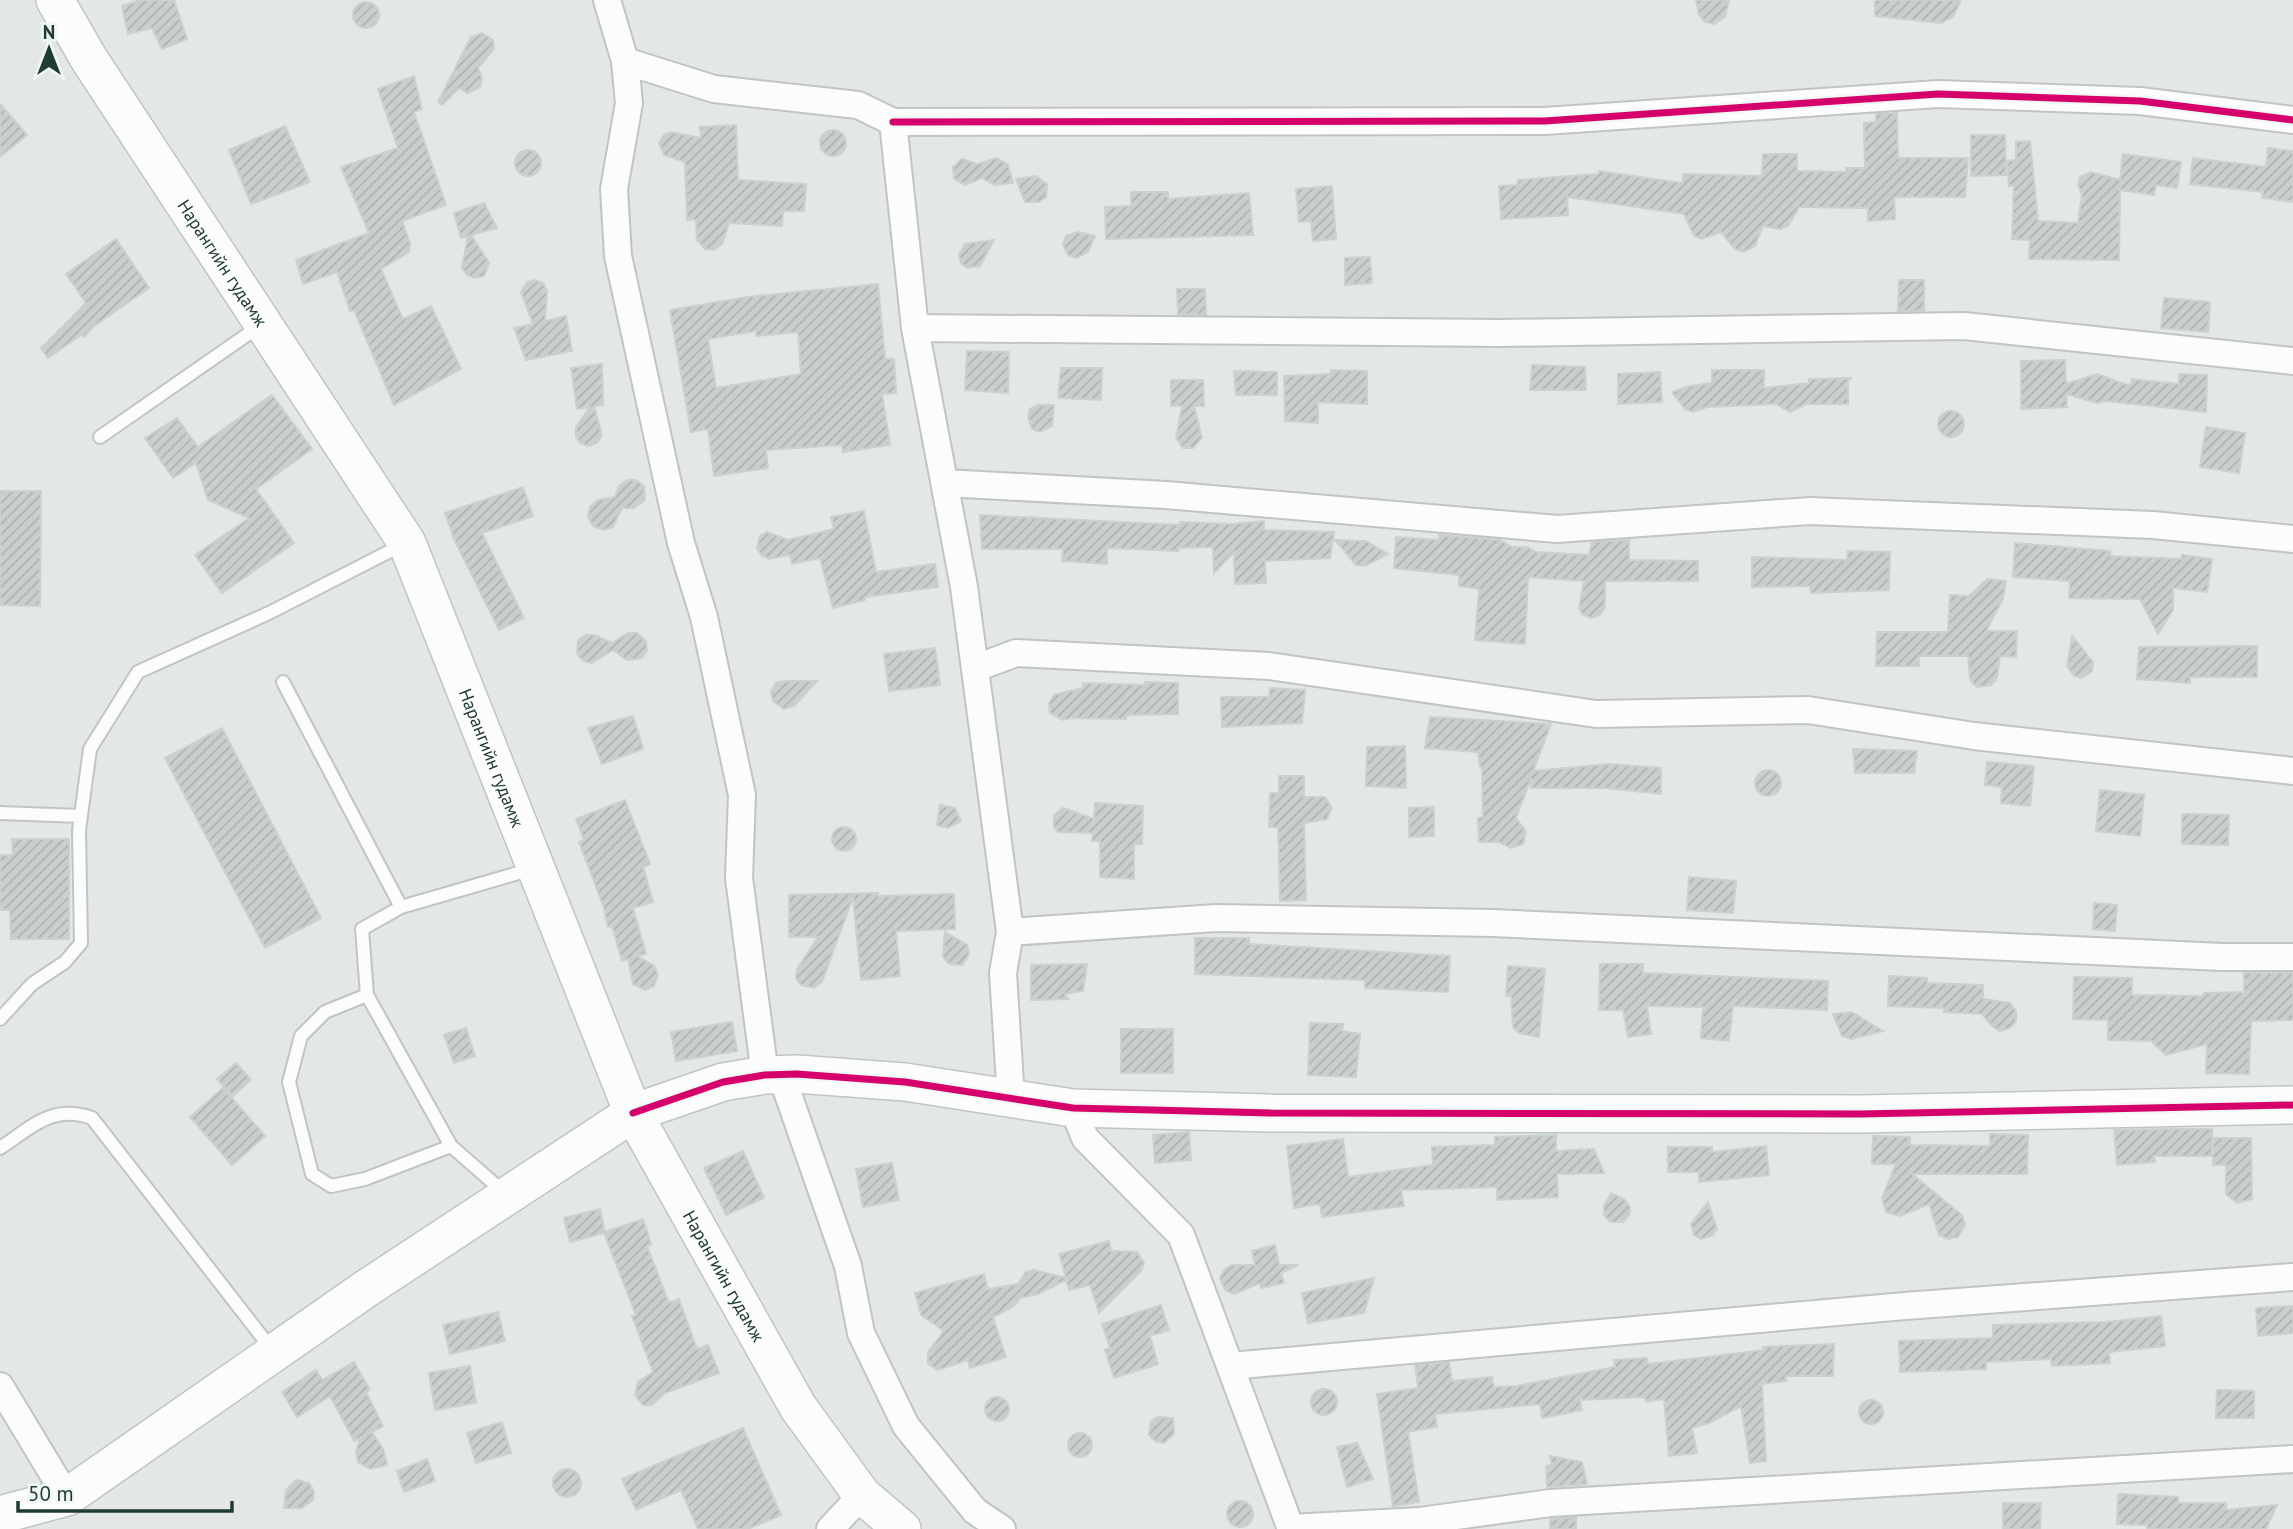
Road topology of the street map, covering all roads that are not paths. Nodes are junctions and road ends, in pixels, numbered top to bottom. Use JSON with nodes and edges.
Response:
{"nodes":[{"id":1,"x":55,"y":0,"type":"edge"},
{"id":2,"x":607,"y":0,"type":"edge"},
{"id":3,"x":625,"y":61,"type":"junction"},
{"id":4,"x":2293,"y":120,"type":"edge"},
{"id":5,"x":893,"y":122,"type":"junction"},
{"id":6,"x":264,"y":323,"type":"junction"},
{"id":7,"x":915,"y":328,"type":"junction"},
{"id":8,"x":2293,"y":361,"type":"edge"},
{"id":9,"x":100,"y":437,"type":"dead end"},
{"id":10,"x":945,"y":483,"type":"junction"},
{"id":11,"x":2293,"y":539,"type":"edge"},
{"id":12,"x":407,"y":543,"type":"junction"},
{"id":13,"x":976,"y":668,"type":"junction"},
{"id":14,"x":283,"y":682,"type":"dead end"},
{"id":15,"x":2293,"y":771,"type":"edge"},
{"id":16,"x":0,"y":813,"type":"edge"},
{"id":17,"x":81,"y":816,"type":"junction"},
{"id":18,"x":536,"y":868,"type":"junction"},
{"id":19,"x":401,"y":907,"type":"junction"},
{"id":20,"x":1010,"y":932,"type":"junction"},
{"id":21,"x":2293,"y":957,"type":"edge"},
{"id":22,"x":367,"y":995,"type":"junction"},
{"id":23,"x":0,"y":1018,"type":"edge"},
{"id":24,"x":773,"y":1074,"type":"junction"},
{"id":25,"x":1011,"y":1099,"type":"junction"},
{"id":26,"x":2293,"y":1105,"type":"edge"},
{"id":27,"x":1073,"y":1108,"type":"junction"},
{"id":28,"x":633,"y":1113,"type":"junction"},
{"id":29,"x":451,"y":1146,"type":"junction"},
{"id":30,"x":0,"y":1148,"type":"edge"},
{"id":31,"x":506,"y":1195,"type":"junction"},
{"id":32,"x":2293,"y":1277,"type":"edge"},
{"id":33,"x":275,"y":1353,"type":"junction"},
{"id":34,"x":1230,"y":1367,"type":"junction"},
{"id":35,"x":0,"y":1386,"type":"edge"},
{"id":36,"x":2293,"y":1459,"type":"edge"},
{"id":37,"x":862,"y":1495,"type":"junction"},
{"id":38,"x":67,"y":1497,"type":"junction"},
{"id":39,"x":0,"y":1515,"type":"edge"},
{"id":40,"x":1290,"y":1528,"type":"edge"},
{"id":41,"x":830,"y":1529,"type":"edge"},
{"id":42,"x":902,"y":1529,"type":"edge"},
{"id":43,"x":1002,"y":1529,"type":"edge"}],
"edges":[{"from":1,"to":6,"type":"main road","name":"Нарангийн гудамж"},
{"from":2,"to":3,"type":"street"},
{"from":3,"to":5,"type":"street"},
{"from":3,"to":24,"type":"street"},
{"from":4,"to":5,"type":"street"},
{"from":5,"to":7,"type":"street"},
{"from":6,"to":9,"type":"lane"},
{"from":6,"to":12,"type":"main road","name":"Нарангийн гудамж"},
{"from":7,"to":8,"type":"street"},
{"from":7,"to":10,"type":"street"},
{"from":10,"to":11,"type":"street"},
{"from":10,"to":13,"type":"street"},
{"from":12,"to":17,"type":"lane"},
{"from":12,"to":18,"type":"main road","name":"Нарангийн гудамж"},
{"from":13,"to":15,"type":"street"},
{"from":13,"to":20,"type":"street"},
{"from":14,"to":19,"type":"lane"},
{"from":16,"to":17,"type":"lane"},
{"from":17,"to":23,"type":"lane"},
{"from":18,"to":19,"type":"lane"},
{"from":18,"to":28,"type":"main road","name":"Нарангийн гудамж"},
{"from":19,"to":22,"type":"lane"},
{"from":20,"to":21,"type":"street"},
{"from":20,"to":25,"type":"street"},
{"from":22,"to":29,"type":"lane"},
{"from":22,"to":29,"type":"lane"},
{"from":24,"to":25,"type":"main road"},
{"from":24,"to":28,"type":"main road"},
{"from":24,"to":43,"type":"street"},
{"from":25,"to":27,"type":"main road"},
{"from":26,"to":27,"type":"main road"},
{"from":27,"to":34,"type":"street"},
{"from":28,"to":31,"type":"main road"},
{"from":28,"to":37,"type":"main road","name":"Нарангийн гудамж"},
{"from":29,"to":31,"type":"lane"},
{"from":30,"to":33,"type":"lane"},
{"from":31,"to":33,"type":"main road"},
{"from":32,"to":34,"type":"street"},
{"from":33,"to":38,"type":"main road"},
{"from":34,"to":40,"type":"street"},
{"from":35,"to":38,"type":"street"},
{"from":36,"to":40,"type":"street"},
{"from":37,"to":41,"type":"street"},
{"from":37,"to":42,"type":"main road","name":"Нарангийн гудамж"},
{"from":38,"to":39,"type":"main road"}]}
